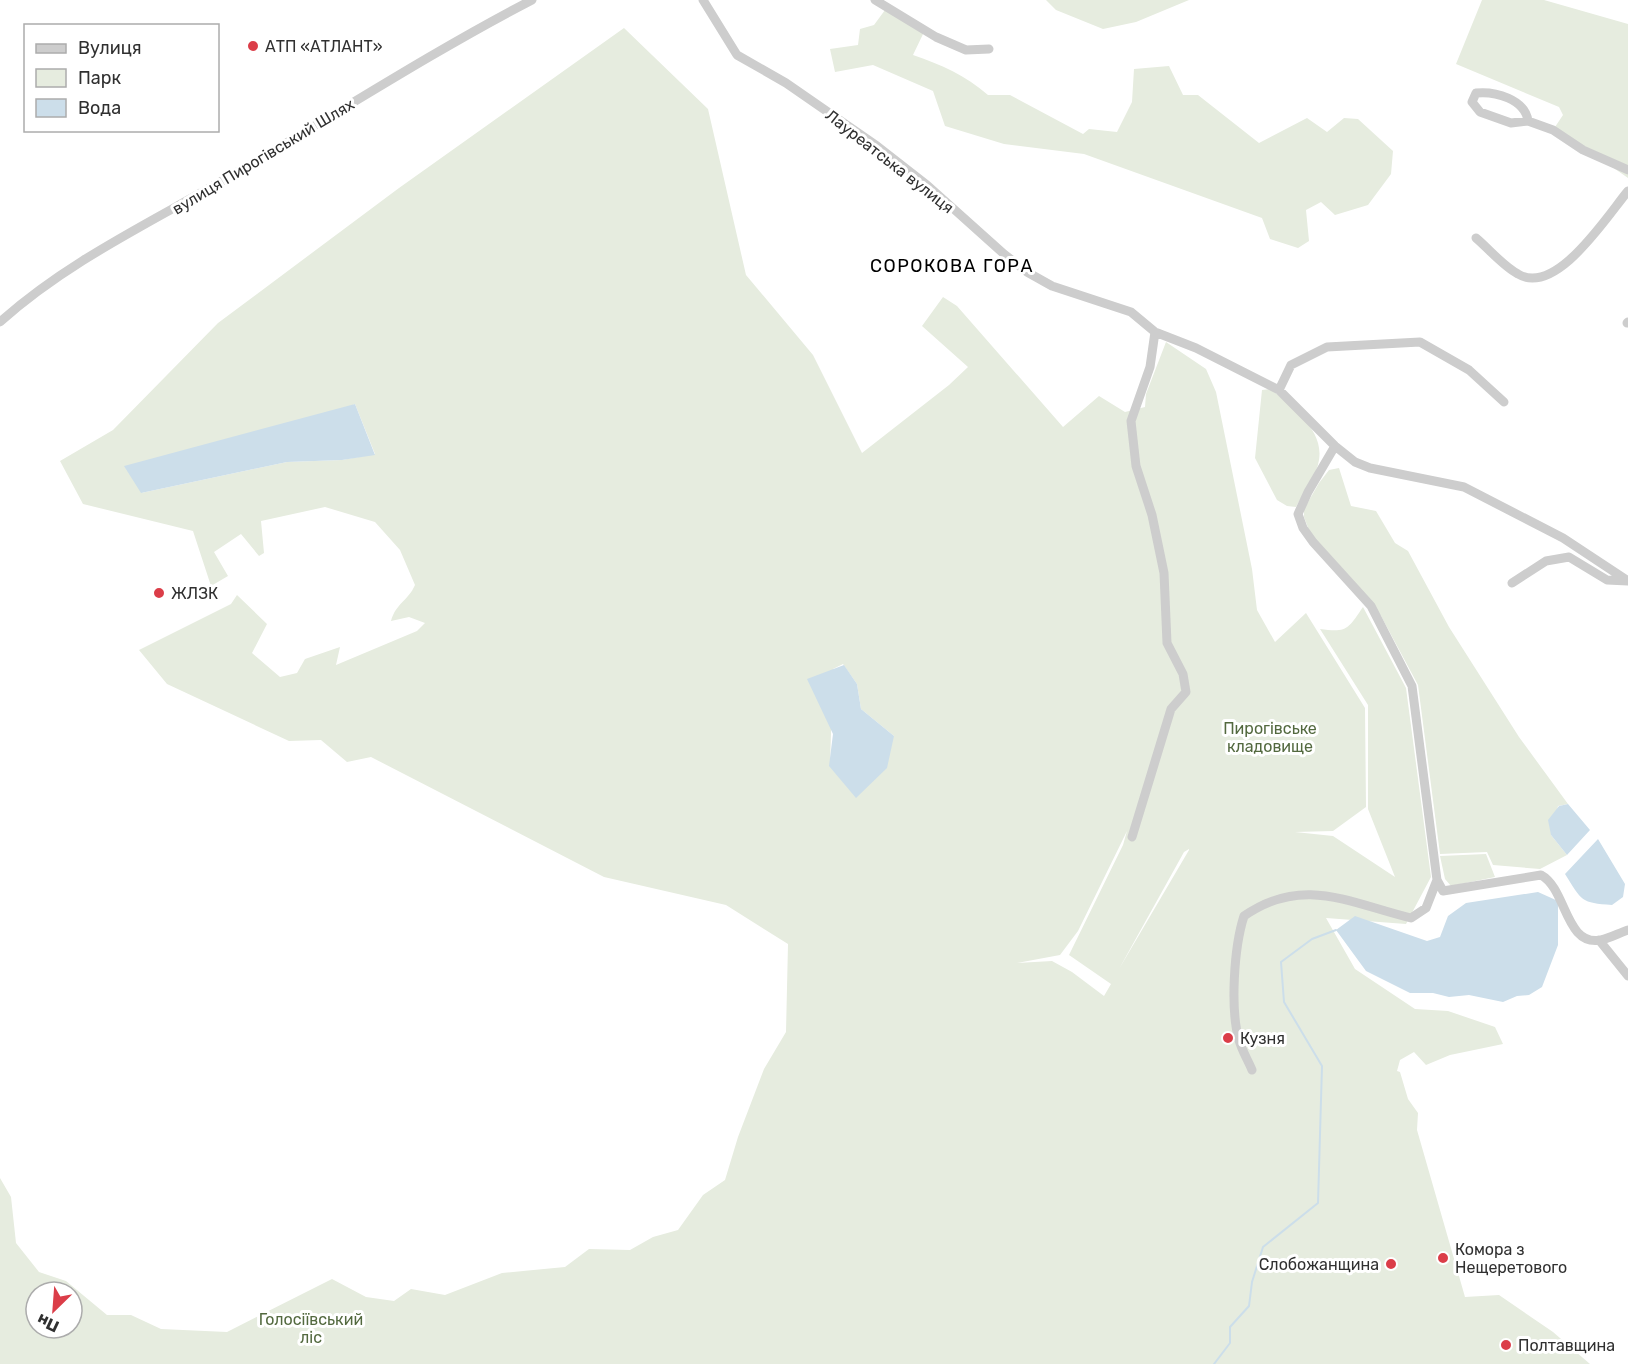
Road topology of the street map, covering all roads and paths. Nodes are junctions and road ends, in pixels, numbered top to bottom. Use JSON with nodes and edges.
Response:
{"nodes":[{"id":1,"x":532,"y":0,"type":"edge"},
{"id":2,"x":703,"y":0,"type":"edge"},
{"id":3,"x":875,"y":0,"type":"edge"},
{"id":4,"x":989,"y":49,"type":"dead end"},
{"id":5,"x":1528,"y":121,"type":"junction"},
{"id":6,"x":1628,"y":170,"type":"edge"},
{"id":7,"x":1628,"y":191,"type":"edge"},
{"id":8,"x":1476,"y":238,"type":"dead end"},
{"id":9,"x":0,"y":322,"type":"edge"},
{"id":10,"x":1155,"y":332,"type":"junction"},
{"id":11,"x":1279,"y":390,"type":"junction"},
{"id":12,"x":1504,"y":402,"type":"dead end"},
{"id":13,"x":1335,"y":446,"type":"junction"},
{"id":14,"x":1628,"y":581,"type":"edge"},
{"id":15,"x":1512,"y":583,"type":"dead end"},
{"id":16,"x":1132,"y":837,"type":"dead end"},
{"id":17,"x":1437,"y":880,"type":"junction"},
{"id":18,"x":1443,"y":891,"type":"junction"},
{"id":19,"x":1431,"y":897,"type":"junction"},
{"id":20,"x":1628,"y":930,"type":"edge"},
{"id":21,"x":1599,"y":940,"type":"junction"},
{"id":22,"x":1628,"y":976,"type":"edge"},
{"id":23,"x":1252,"y":1070,"type":"dead end"}],
"edges":[{"from":1,"to":9,"type":"street","name":"вулиця Пирогівський Шлях"},
{"from":2,"to":10,"type":"street","name":"Лауреатська вулиця"},
{"from":3,"to":4,"type":"street"},
{"from":5,"to":5,"type":"street"},
{"from":5,"to":6,"type":"street"},
{"from":7,"to":8,"type":"street"},
{"from":10,"to":11,"type":"street","name":"Лауреатська вулиця"},
{"from":10,"to":16,"type":"street"},
{"from":11,"to":12,"type":"street"},
{"from":11,"to":13,"type":"street","name":"Лауреатська вулиця"},
{"from":13,"to":14,"type":"street","name":"Лауреатська вулиця"},
{"from":13,"to":17,"type":"street"},
{"from":14,"to":15,"type":"street"},
{"from":17,"to":18,"type":"street"},
{"from":17,"to":19,"type":"street"},
{"from":18,"to":19,"type":"street"},
{"from":18,"to":21,"type":"street"},
{"from":19,"to":23,"type":"street"},
{"from":20,"to":21,"type":"street"},
{"from":21,"to":22,"type":"street"}]}
